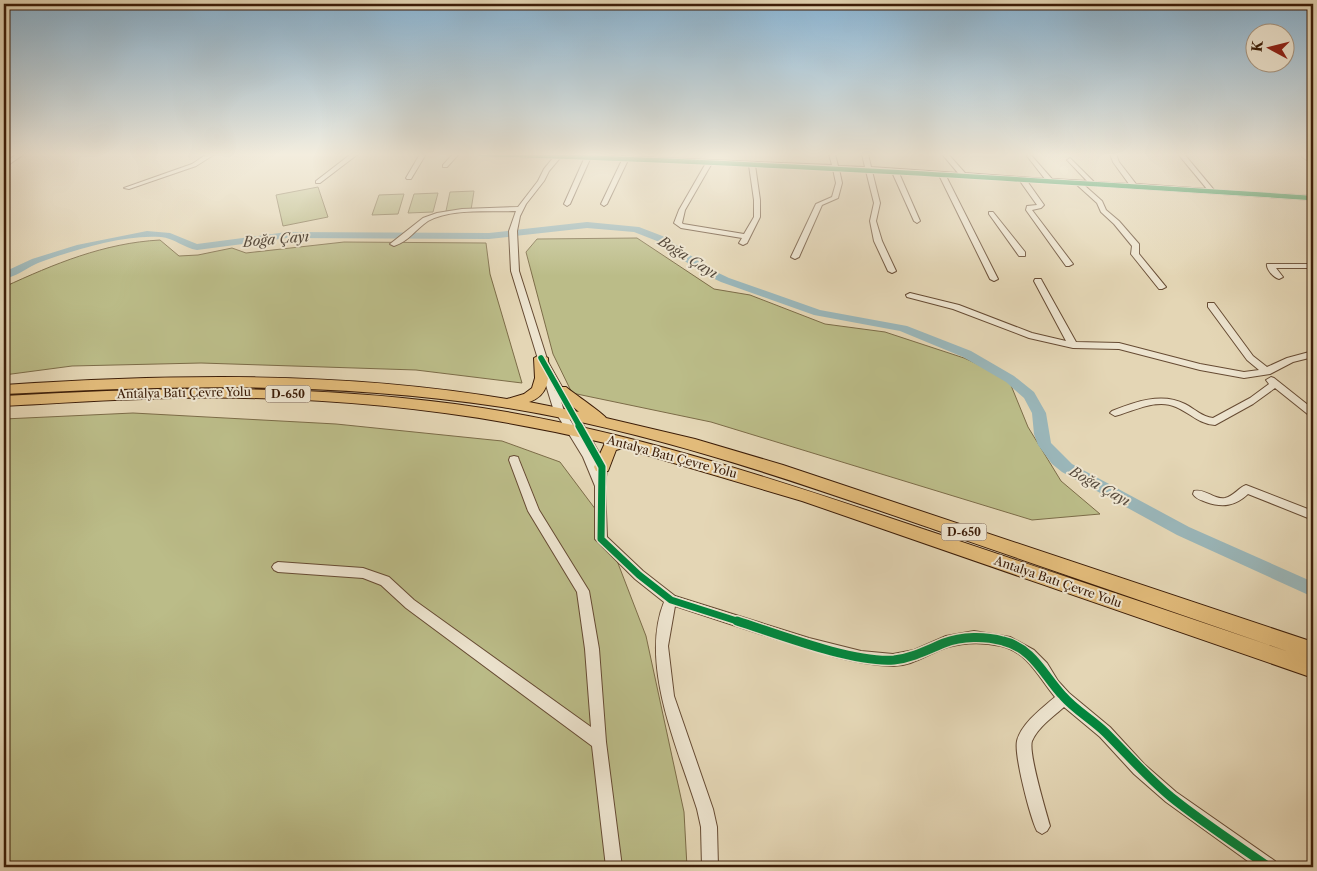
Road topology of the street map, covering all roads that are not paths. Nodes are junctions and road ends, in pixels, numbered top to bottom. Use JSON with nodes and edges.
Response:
{"nodes":[{"id":1,"x":531,"y":195,"type":"edge"},
{"id":2,"x":571,"y":195,"type":"edge"},
{"id":3,"x":608,"y":195,"type":"edge"},
{"id":4,"x":691,"y":195,"type":"edge"},
{"id":5,"x":756,"y":195,"type":"edge"},
{"id":6,"x":836,"y":195,"type":"edge"},
{"id":7,"x":875,"y":195,"type":"edge"},
{"id":8,"x":905,"y":195,"type":"edge"},
{"id":9,"x":952,"y":195,"type":"edge"},
{"id":10,"x":1033,"y":195,"type":"edge"},
{"id":11,"x":1091,"y":195,"type":"edge"},
{"id":12,"x":1270,"y":195,"type":"edge"},
{"id":13,"x":1313,"y":198,"type":"edge"},
{"id":14,"x":567,"y":204,"type":"dead end"},
{"id":15,"x":604,"y":204,"type":"dead end"},
{"id":16,"x":520,"y":209,"type":"junction"},
{"id":17,"x":991,"y":213,"type":"dead end"},
{"id":18,"x":917,"y":221,"type":"dead end"},
{"id":19,"x":394,"y":244,"type":"dead end"},
{"id":20,"x":1022,"y":254,"type":"dead end"},
{"id":21,"x":794,"y":256,"type":"dead end"},
{"id":22,"x":1069,"y":264,"type":"dead end"},
{"id":23,"x":1313,"y":266,"type":"edge"},
{"id":24,"x":892,"y":271,"type":"dead end"},
{"id":25,"x":1279,"y":277,"type":"dead end"},
{"id":26,"x":994,"y":279,"type":"dead end"},
{"id":27,"x":1038,"y":281,"type":"dead end"},
{"id":28,"x":1162,"y":287,"type":"dead end"},
{"id":29,"x":910,"y":295,"type":"dead end"},
{"id":30,"x":1211,"y":305,"type":"dead end"},
{"id":31,"x":1073,"y":345,"type":"junction"},
{"id":32,"x":1313,"y":354,"type":"edge"},
{"id":33,"x":541,"y":358,"type":"junction"},
{"id":34,"x":1264,"y":373,"type":"junction"},
{"id":35,"x":1276,"y":384,"type":"junction"},
{"id":36,"x":4,"y":390,"type":"edge"},
{"id":37,"x":560,"y":390,"type":"junction"},
{"id":38,"x":4,"y":401,"type":"edge"},
{"id":39,"x":506,"y":404,"type":"junction"},
{"id":40,"x":1114,"y":413,"type":"dead end"},
{"id":41,"x":1313,"y":414,"type":"edge"},
{"id":42,"x":571,"y":423,"type":"junction"},
{"id":43,"x":611,"y":424,"type":"junction"},
{"id":44,"x":625,"y":442,"type":"junction"},
{"id":45,"x":514,"y":460,"type":"dead end"},
{"id":46,"x":602,"y":467,"type":"junction"},
{"id":47,"x":600,"y":488,"type":"junction"},
{"id":48,"x":1198,"y":494,"type":"dead end"},
{"id":49,"x":1313,"y":516,"type":"edge"},
{"id":50,"x":278,"y":567,"type":"dead end"},
{"id":51,"x":671,"y":600,"type":"junction"},
{"id":52,"x":1313,"y":651,"type":"edge"},
{"id":53,"x":1313,"y":669,"type":"edge"},
{"id":54,"x":1064,"y":698,"type":"junction"},
{"id":55,"x":599,"y":742,"type":"junction"},
{"id":56,"x":1042,"y":826,"type":"dead end"},
{"id":57,"x":614,"y":867,"type":"edge"},
{"id":58,"x":710,"y":867,"type":"edge"},
{"id":59,"x":1269,"y":867,"type":"edge"}],
"edges":[{"from":1,"to":16,"type":"street"},
{"from":2,"to":14,"type":"street"},
{"from":3,"to":15,"type":"street"},
{"from":4,"to":5,"type":"street"},
{"from":6,"to":21,"type":"street"},
{"from":7,"to":24,"type":"street"},
{"from":8,"to":18,"type":"street"},
{"from":9,"to":26,"type":"street"},
{"from":10,"to":22,"type":"street"},
{"from":11,"to":28,"type":"street"},
{"from":12,"to":13,"type":"street"},
{"from":16,"to":19,"type":"street"},
{"from":16,"to":33,"type":"street"},
{"from":17,"to":20,"type":"street"},
{"from":23,"to":25,"type":"street"},
{"from":27,"to":31,"type":"street"},
{"from":29,"to":31,"type":"street"},
{"from":30,"to":34,"type":"street"},
{"from":31,"to":34,"type":"street"},
{"from":32,"to":34,"type":"street"},
{"from":33,"to":37,"type":"street"},
{"from":33,"to":39,"type":"highway"},
{"from":33,"to":42,"type":"street"},
{"from":34,"to":35,"type":"street"},
{"from":35,"to":40,"type":"street"},
{"from":35,"to":41,"type":"street"},
{"from":36,"to":39,"type":"highway","name":"Antalya Batı Çevre Yolu","number":"D-650"},
{"from":37,"to":42,"type":"street"},
{"from":37,"to":43,"type":"highway"},
{"from":38,"to":42,"type":"highway","name":"Antalya Batı Çevre Yolu","number":"D-650"},
{"from":39,"to":42,"type":"highway","name":"Antalya Batı Çevre Yolu","number":"D-650"},
{"from":42,"to":43,"type":"highway","name":"Antalya Batı Çevre Yolu"},
{"from":42,"to":44,"type":"highway","name":"Antalya Batı Çevre Yolu","number":"D-650"},
{"from":42,"to":46,"type":"street"},
{"from":42,"to":47,"type":"street"},
{"from":43,"to":52,"type":"highway","name":"Antalya Batı Çevre Yolu","number":"D-650"},
{"from":44,"to":46,"type":"highway"},
{"from":44,"to":53,"type":"highway","name":"Antalya Batı Çevre Yolu"},
{"from":45,"to":55,"type":"street"},
{"from":46,"to":47,"type":"street"},
{"from":47,"to":51,"type":"street"},
{"from":48,"to":49,"type":"street"},
{"from":50,"to":55,"type":"street"},
{"from":51,"to":54,"type":"street"},
{"from":51,"to":58,"type":"street"},
{"from":54,"to":56,"type":"street"},
{"from":54,"to":59,"type":"street"},
{"from":55,"to":57,"type":"street"}]}
